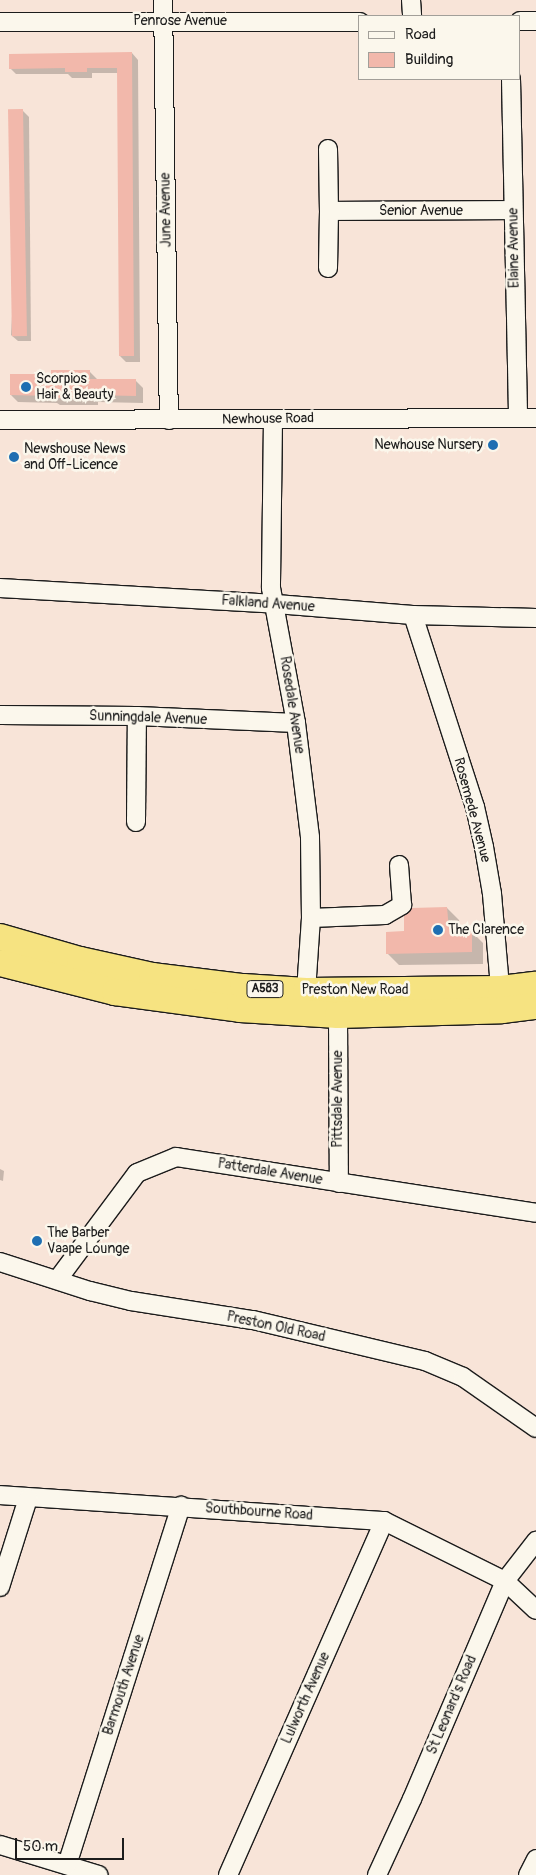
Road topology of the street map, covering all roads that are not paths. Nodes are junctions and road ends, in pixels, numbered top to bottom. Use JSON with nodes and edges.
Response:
{"nodes":[{"id":1,"x":163,"y":0,"type":"edge"},
{"id":2,"x":411,"y":0,"type":"edge"},
{"id":3,"x":412,"y":15,"type":"edge"},
{"id":4,"x":164,"y":21,"type":"junction"},
{"id":5,"x":521,"y":21,"type":"edge"},
{"id":6,"x":536,"y":21,"type":"edge"},
{"id":7,"x":0,"y":22,"type":"edge"},
{"id":8,"x":358,"y":22,"type":"edge"},
{"id":9,"x":512,"y":80,"type":"edge"},
{"id":10,"x":328,"y":149,"type":"dead end"},
{"id":11,"x":513,"y":210,"type":"junction"},
{"id":12,"x":329,"y":211,"type":"junction"},
{"id":13,"x":328,"y":268,"type":"dead end"},
{"id":14,"x":518,"y":418,"type":"junction"},
{"id":15,"x":536,"y":418,"type":"edge"},
{"id":16,"x":274,"y":419,"type":"junction"},
{"id":17,"x":0,"y":420,"type":"edge"},
{"id":18,"x":169,"y":420,"type":"junction"},
{"id":19,"x":0,"y":588,"type":"edge"},
{"id":20,"x":276,"y":604,"type":"junction"},
{"id":21,"x":414,"y":615,"type":"junction"},
{"id":22,"x":536,"y":618,"type":"edge"},
{"id":23,"x":0,"y":714,"type":"edge"},
{"id":24,"x":138,"y":716,"type":"junction"},
{"id":25,"x":296,"y":723,"type":"junction"},
{"id":26,"x":136,"y":822,"type":"dead end"},
{"id":27,"x":399,"y":865,"type":"dead end"},
{"id":28,"x":311,"y":918,"type":"junction"},
{"id":29,"x":0,"y":937,"type":"edge"},
{"id":30,"x":0,"y":963,"type":"edge"},
{"id":31,"x":536,"y":985,"type":"edge"},
{"id":32,"x":306,"y":991,"type":"junction"},
{"id":33,"x":501,"y":999,"type":"junction"},
{"id":34,"x":536,"y":1006,"type":"edge"},
{"id":35,"x":338,"y":1015,"type":"junction"},
{"id":36,"x":339,"y":1183,"type":"junction"},
{"id":37,"x":536,"y":1213,"type":"edge"},
{"id":38,"x":0,"y":1262,"type":"edge"},
{"id":39,"x":58,"y":1279,"type":"junction"},
{"id":40,"x":536,"y":1428,"type":"edge"},
{"id":41,"x":0,"y":1495,"type":"edge"},
{"id":42,"x":28,"y":1498,"type":"junction"},
{"id":43,"x":181,"y":1506,"type":"junction"},
{"id":44,"x":384,"y":1521,"type":"junction"},
{"id":45,"x":536,"y":1541,"type":"edge"},
{"id":46,"x":505,"y":1581,"type":"junction"},
{"id":47,"x":0,"y":1587,"type":"edge"},
{"id":48,"x":536,"y":1610,"type":"edge"},
{"id":49,"x":0,"y":1845,"type":"edge"},
{"id":50,"x":536,"y":1860,"type":"edge"},
{"id":51,"x":67,"y":1865,"type":"junction"},
{"id":52,"x":99,"y":1875,"type":"edge"},
{"id":53,"x":228,"y":1875,"type":"edge"},
{"id":54,"x":377,"y":1875,"type":"edge"},
{"id":55,"x":528,"y":1875,"type":"edge"}],
"edges":[{"from":1,"to":4,"type":"street","name":"June Avenue"},
{"from":2,"to":3,"type":"street"},
{"from":4,"to":7,"type":"street","name":"Penrose Avenue"},
{"from":4,"to":8,"type":"street","name":"Penrose Avenue"},
{"from":4,"to":18,"type":"street","name":"June Avenue"},
{"from":5,"to":6,"type":"street"},
{"from":9,"to":11,"type":"street","name":"Elaine Avenue"},
{"from":10,"to":12,"type":"street"},
{"from":11,"to":12,"type":"street","name":"Senior Avenue"},
{"from":11,"to":14,"type":"street","name":"Elaine Avenue"},
{"from":12,"to":13,"type":"street"},
{"from":14,"to":15,"type":"street","name":"Newhouse Road"},
{"from":14,"to":16,"type":"street","name":"Newhouse Road"},
{"from":16,"to":18,"type":"street","name":"Newhouse Road"},
{"from":16,"to":20,"type":"street","name":"Rosedale Avenue"},
{"from":17,"to":18,"type":"street","name":"Newhouse Road"},
{"from":19,"to":20,"type":"street","name":"Falkland Avenue"},
{"from":20,"to":21,"type":"street","name":"Falkland Avenue"},
{"from":20,"to":25,"type":"street","name":"Rosedale Avenue"},
{"from":21,"to":22,"type":"street","name":"Falkland Avenue"},
{"from":21,"to":33,"type":"street","name":"Rosemede Avenue"},
{"from":23,"to":24,"type":"street","name":"Sunningdale Avenue"},
{"from":24,"to":25,"type":"street","name":"Sunningdale Avenue"},
{"from":24,"to":26,"type":"street"},
{"from":25,"to":28,"type":"street","name":"Rosedale Avenue"},
{"from":27,"to":28,"type":"street"},
{"from":28,"to":32,"type":"street","name":"Rosedale Avenue"},
{"from":29,"to":32,"type":"highway","name":"Preston New Road","number":"A583"},
{"from":30,"to":35,"type":"highway","name":"Preston New Road","number":"A583"},
{"from":31,"to":33,"type":"highway","name":"Preston New Road","number":"A583"},
{"from":32,"to":33,"type":"highway","name":"Preston New Road","number":"A583"},
{"from":33,"to":34,"type":"highway","name":"Preston New Road","number":"A583"},
{"from":33,"to":35,"type":"highway","name":"Preston New Road","number":"A583"},
{"from":35,"to":36,"type":"street","name":"Pittsdale Avenue"},
{"from":36,"to":37,"type":"street","name":"Patterdale Avenue"},
{"from":36,"to":39,"type":"street","name":"Patterdale Avenue"},
{"from":38,"to":39,"type":"street","name":"Preston Old Road"},
{"from":39,"to":40,"type":"street","name":"Preston Old Road"},
{"from":41,"to":42,"type":"street","name":"Southbourne Road"},
{"from":42,"to":43,"type":"street","name":"Southbourne Road"},
{"from":42,"to":47,"type":"street"},
{"from":43,"to":44,"type":"street","name":"Southbourne Road"},
{"from":43,"to":51,"type":"street","name":"Barmouth Avenue"},
{"from":44,"to":46,"type":"street","name":"Southbourne Road"},
{"from":44,"to":53,"type":"street","name":"Lulworth Avenue"},
{"from":45,"to":46,"type":"street","name":"St Leonard's Road"},
{"from":46,"to":48,"type":"street","name":"Southbourne Road"},
{"from":46,"to":54,"type":"street","name":"St Leonard's Road"},
{"from":49,"to":51,"type":"street"},
{"from":50,"to":55,"type":"street"},
{"from":51,"to":52,"type":"street"}]}
